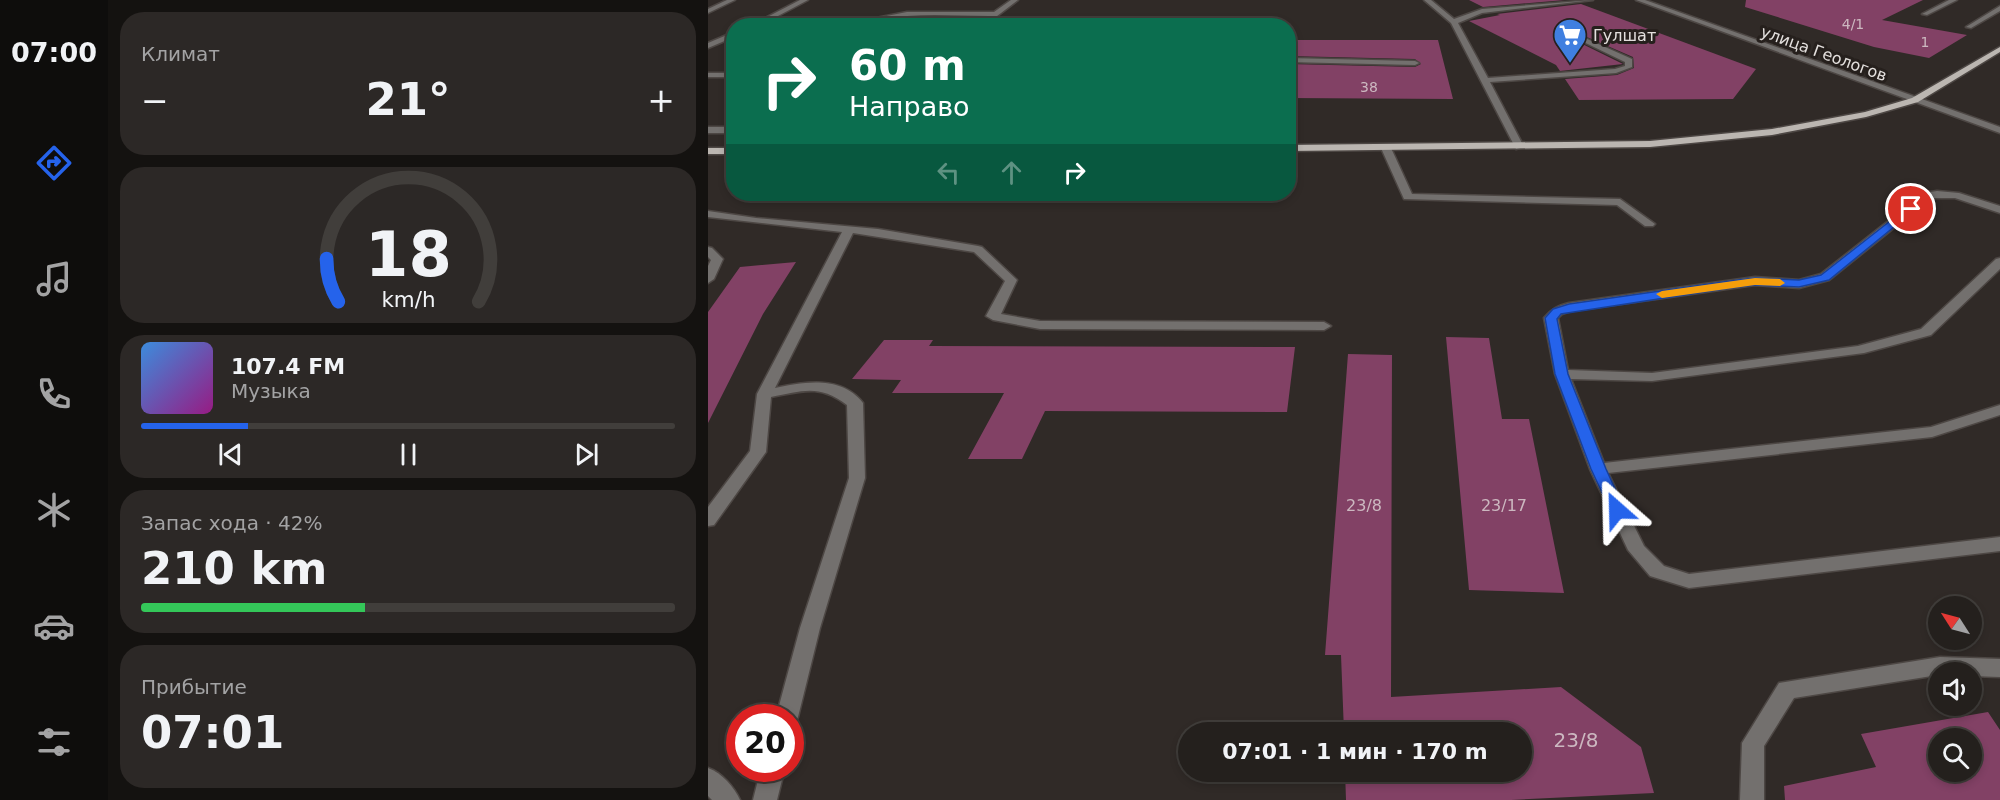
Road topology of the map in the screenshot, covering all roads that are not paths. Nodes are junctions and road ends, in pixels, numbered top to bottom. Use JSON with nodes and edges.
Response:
{"nodes":[{"id":1,"x":732,"y":0,"type":"edge"},
{"id":2,"x":805,"y":0,"type":"edge"},
{"id":3,"x":1015,"y":0,"type":"edge"},
{"id":4,"x":1427,"y":0,"type":"edge"},
{"id":5,"x":1590,"y":0,"type":"edge"},
{"id":6,"x":1662,"y":0,"type":"edge"},
{"id":7,"x":1954,"y":0,"type":"edge"},
{"id":8,"x":1641,"y":1,"type":"edge"},
{"id":9,"x":2000,"y":8,"type":"edge"},
{"id":10,"x":708,"y":11,"type":"edge"},
{"id":11,"x":1925,"y":14,"type":"dead end"},
{"id":12,"x":994,"y":15,"type":"junction"},
{"id":13,"x":769,"y":18,"type":"edge"},
{"id":14,"x":877,"y":18,"type":"edge"},
{"id":15,"x":990,"y":18,"type":"edge"},
{"id":16,"x":1454,"y":22,"type":"junction"},
{"id":17,"x":1969,"y":27,"type":"dead end"},
{"id":18,"x":1567,"y":32,"type":"dead end"},
{"id":19,"x":726,"y":36,"type":"edge"},
{"id":20,"x":708,"y":37,"type":"edge"},
{"id":21,"x":726,"y":38,"type":"edge"},
{"id":22,"x":708,"y":46,"type":"edge"},
{"id":23,"x":2000,"y":49,"type":"edge"},
{"id":24,"x":1296,"y":60,"type":"edge"},
{"id":25,"x":1415,"y":63,"type":"dead end"},
{"id":26,"x":708,"y":75,"type":"edge"},
{"id":27,"x":726,"y":75,"type":"edge"},
{"id":28,"x":1485,"y":80,"type":"junction"},
{"id":29,"x":1915,"y":100,"type":"junction"},
{"id":30,"x":1999,"y":129,"type":"edge"},
{"id":31,"x":708,"y":130,"type":"edge"},
{"id":32,"x":726,"y":130,"type":"edge"},
{"id":33,"x":1519,"y":147,"type":"junction"},
{"id":34,"x":1296,"y":148,"type":"edge"},
{"id":35,"x":1386,"y":148,"type":"junction"},
{"id":36,"x":708,"y":151,"type":"edge"},
{"id":37,"x":726,"y":151,"type":"edge"},
{"id":38,"x":2000,"y":210,"type":"edge"},
{"id":39,"x":708,"y":214,"type":"edge"},
{"id":40,"x":1649,"y":224,"type":"dead end"},
{"id":41,"x":849,"y":229,"type":"junction"},
{"id":42,"x":708,"y":250,"type":"edge"},
{"id":43,"x":2000,"y":262,"type":"edge"},
{"id":44,"x":708,"y":279,"type":"edge"},
{"id":45,"x":1324,"y":326,"type":"dead end"},
{"id":46,"x":1562,"y":374,"type":"junction"},
{"id":47,"x":764,"y":394,"type":"junction"},
{"id":48,"x":2000,"y":410,"type":"edge"},
{"id":49,"x":1598,"y":469,"type":"junction"},
{"id":50,"x":708,"y":520,"type":"edge"},
{"id":51,"x":2000,"y":544,"type":"edge"},
{"id":52,"x":2000,"y":668,"type":"edge"},
{"id":53,"x":790,"y":704,"type":"edge"},
{"id":54,"x":708,"y":779,"type":"edge"},
{"id":55,"x":770,"y":782,"type":"edge"},
{"id":56,"x":728,"y":800,"type":"edge"},
{"id":57,"x":765,"y":800,"type":"edge"},
{"id":58,"x":1752,"y":800,"type":"edge"}],
"edges":[{"from":1,"to":10,"type":"street"},
{"from":2,"to":13,"type":"street"},
{"from":3,"to":12,"type":"street"},
{"from":4,"to":16,"type":"street"},
{"from":5,"to":16,"type":"street"},
{"from":6,"to":8,"type":"street"},
{"from":7,"to":11,"type":"street"},
{"from":8,"to":29,"type":"street","name":"улица Геологов"},
{"from":9,"to":17,"type":"street"},
{"from":12,"to":14,"type":"street"},
{"from":12,"to":15,"type":"street"},
{"from":16,"to":28,"type":"street"},
{"from":18,"to":28,"type":"street"},
{"from":19,"to":20,"type":"street"},
{"from":21,"to":22,"type":"street"},
{"from":23,"to":29,"type":"main road"},
{"from":24,"to":25,"type":"street"},
{"from":26,"to":27,"type":"street"},
{"from":28,"to":33,"type":"street"},
{"from":29,"to":30,"type":"street","name":"улица Геологов"},
{"from":29,"to":33,"type":"main road"},
{"from":31,"to":32,"type":"street"},
{"from":33,"to":35,"type":"main road"},
{"from":34,"to":35,"type":"main road"},
{"from":35,"to":40,"type":"street"},
{"from":36,"to":37,"type":"main road"},
{"from":38,"to":46,"type":"street"},
{"from":39,"to":41,"type":"street"},
{"from":41,"to":45,"type":"street"},
{"from":41,"to":47,"type":"street"},
{"from":42,"to":44,"type":"street"},
{"from":43,"to":46,"type":"street"},
{"from":46,"to":49,"type":"street"},
{"from":47,"to":50,"type":"street"},
{"from":47,"to":53,"type":"street"},
{"from":48,"to":49,"type":"street"},
{"from":49,"to":51,"type":"street"},
{"from":52,"to":58,"type":"street"},
{"from":54,"to":56,"type":"street"},
{"from":55,"to":57,"type":"street"}]}
